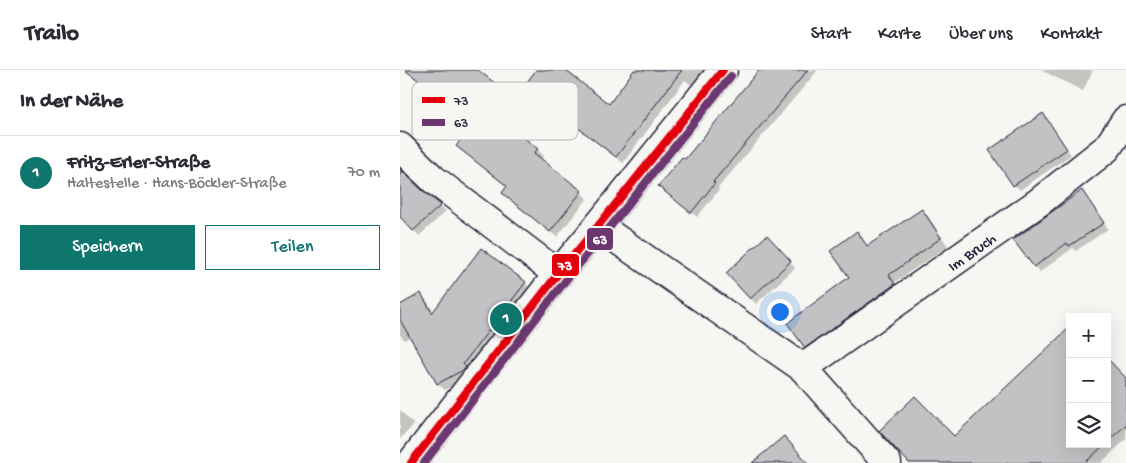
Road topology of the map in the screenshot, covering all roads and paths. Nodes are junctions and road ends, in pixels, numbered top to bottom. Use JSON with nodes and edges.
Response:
{"nodes":[{"id":1,"x":723,"y":70,"type":"edge"},
{"id":2,"x":1126,"y":120,"type":"edge"},
{"id":3,"x":400,"y":147,"type":"edge"},
{"id":4,"x":598,"y":226,"type":"junction"},
{"id":5,"x":558,"y":274,"type":"junction"},
{"id":6,"x":803,"y":368,"type":"junction"},
{"id":7,"x":412,"y":462,"type":"edge"},
{"id":8,"x":887,"y":463,"type":"edge"}],
"edges":[{"from":1,"to":4,"type":"street"},
{"from":2,"to":6,"type":"street","name":"Im Bruch"},
{"from":3,"to":5,"type":"street"},
{"from":4,"to":5,"type":"street"},
{"from":4,"to":6,"type":"street"},
{"from":5,"to":7,"type":"street"},
{"from":6,"to":8,"type":"street"}]}
